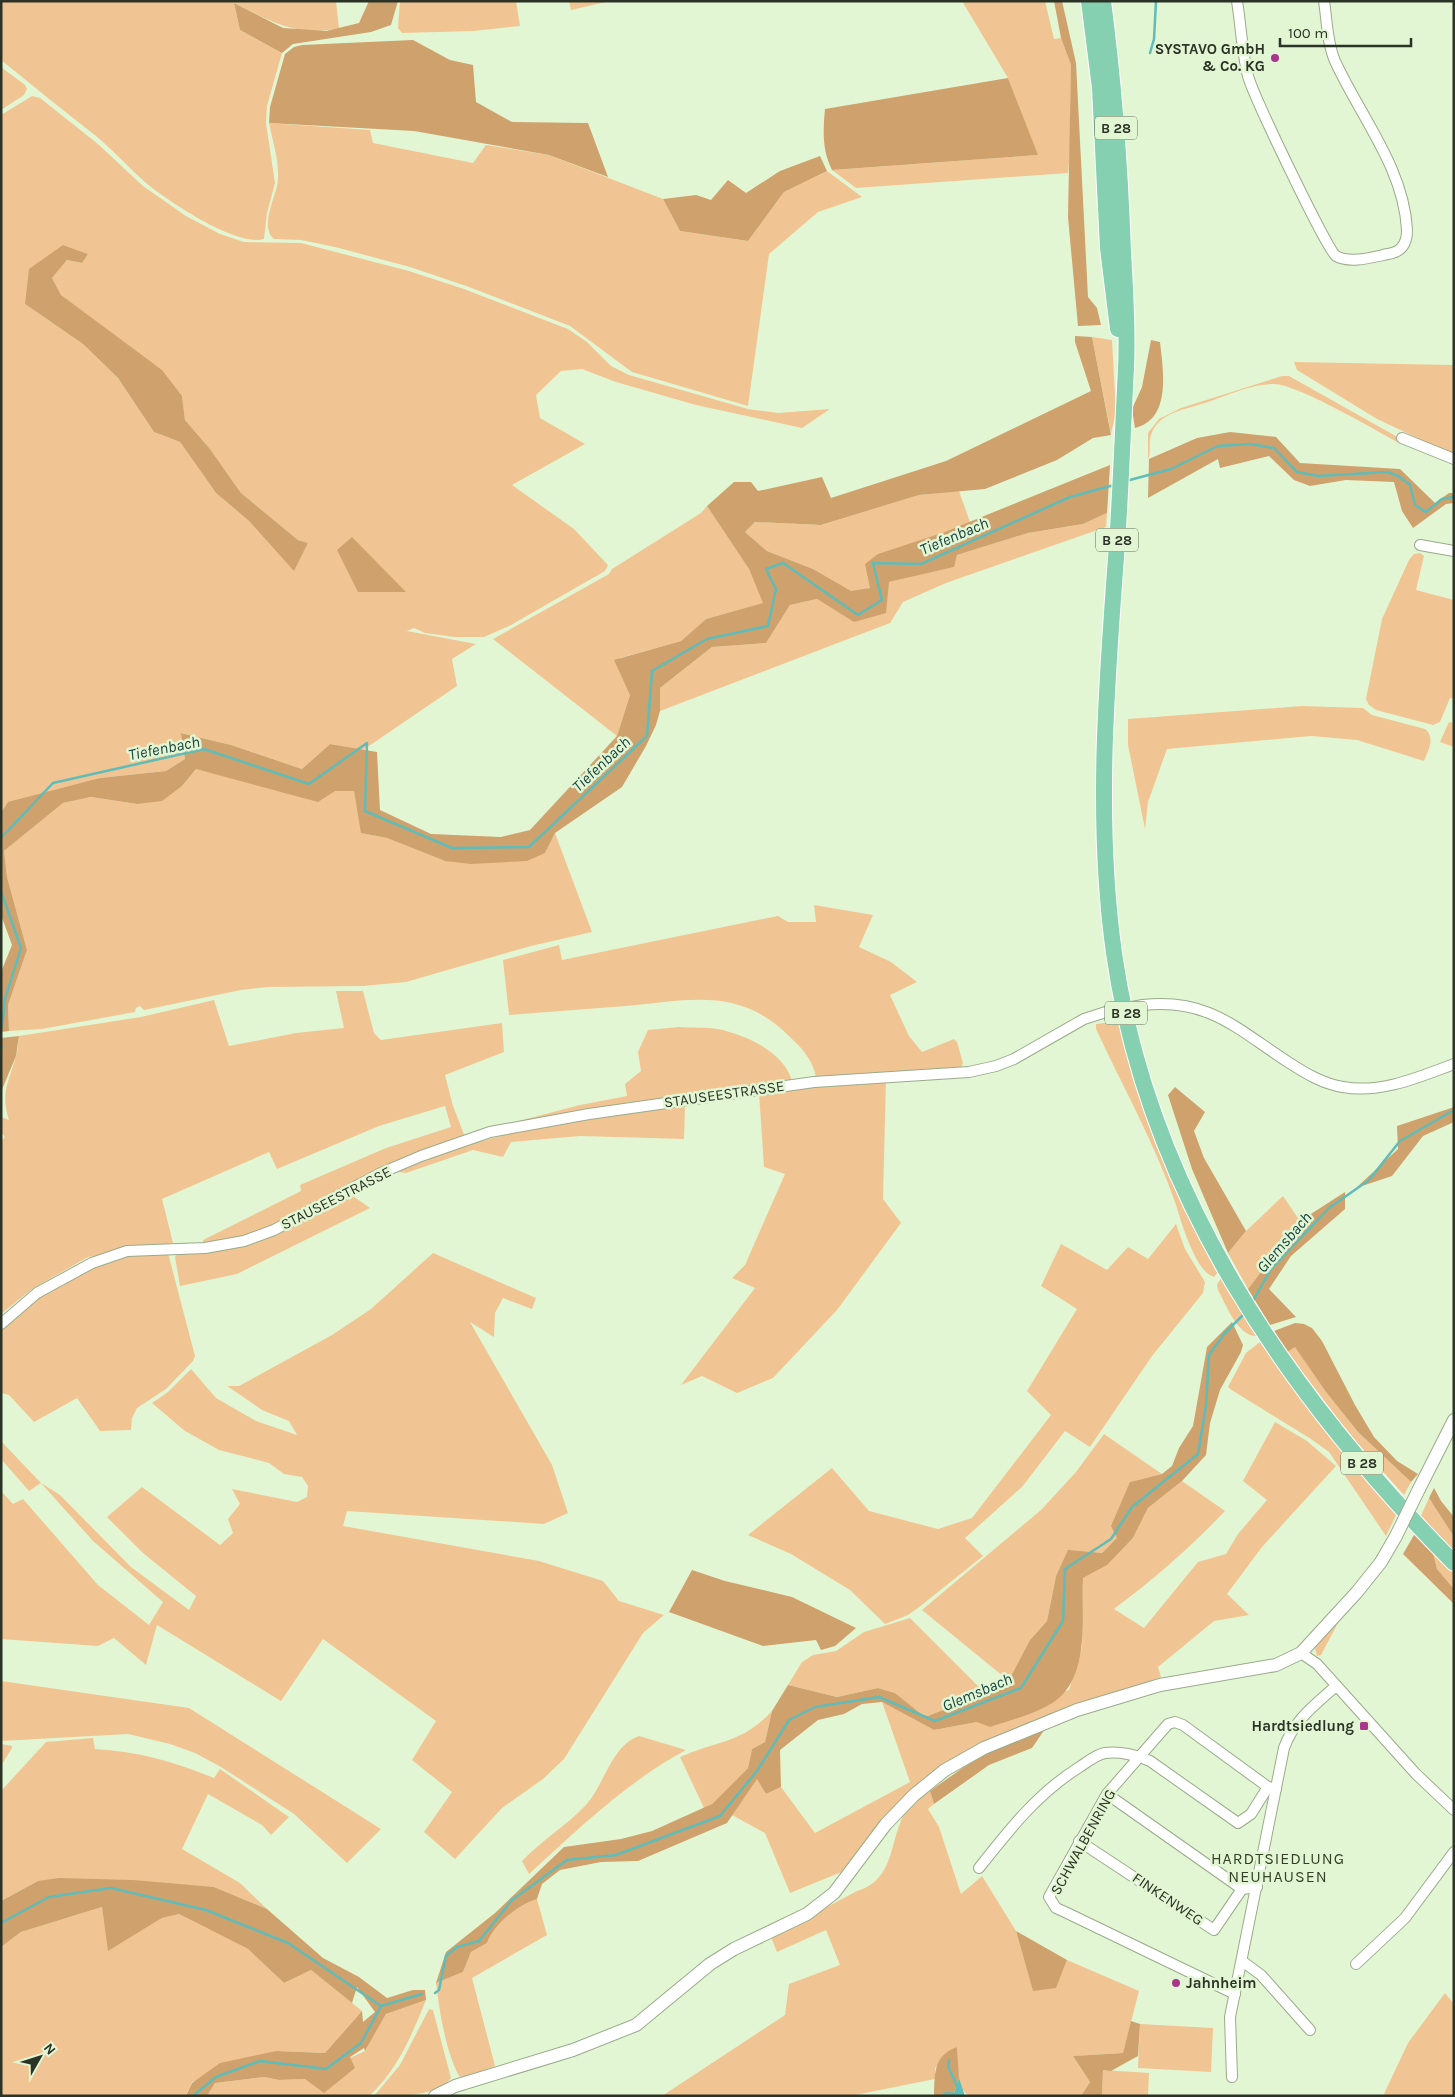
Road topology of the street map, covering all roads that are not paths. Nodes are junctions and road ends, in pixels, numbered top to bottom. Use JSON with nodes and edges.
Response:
{"nodes":[{"id":1,"x":1089,"y":1,"type":"edge"},
{"id":2,"x":1103,"y":1,"type":"edge"},
{"id":3,"x":1237,"y":1,"type":"edge"},
{"id":4,"x":1324,"y":1,"type":"edge"},
{"id":5,"x":1124,"y":388,"type":"junction"},
{"id":6,"x":1402,"y":438,"type":"dead end"},
{"id":7,"x":1454,"y":459,"type":"edge"},
{"id":8,"x":1420,"y":546,"type":"dead end"},
{"id":9,"x":1454,"y":551,"type":"edge"},
{"id":10,"x":1454,"y":1064,"type":"edge"},
{"id":11,"x":1,"y":1324,"type":"edge"},
{"id":12,"x":1454,"y":1420,"type":"edge"},
{"id":13,"x":1454,"y":1563,"type":"edge"},
{"id":14,"x":1301,"y":1653,"type":"junction"},
{"id":15,"x":1336,"y":1686,"type":"junction"},
{"id":16,"x":1140,"y":1756,"type":"junction"},
{"id":17,"x":1272,"y":1788,"type":"junction"},
{"id":18,"x":1107,"y":1794,"type":"junction"},
{"id":19,"x":1454,"y":1810,"type":"edge"},
{"id":20,"x":1080,"y":1841,"type":"junction"},
{"id":21,"x":1454,"y":1852,"type":"edge"},
{"id":22,"x":979,"y":1868,"type":"dead end"},
{"id":23,"x":1257,"y":1887,"type":"junction"},
{"id":24,"x":1242,"y":1889,"type":"junction"},
{"id":25,"x":1242,"y":1961,"type":"junction"},
{"id":26,"x":1356,"y":1964,"type":"dead end"},
{"id":27,"x":1235,"y":1994,"type":"junction"},
{"id":28,"x":1310,"y":2030,"type":"dead end"},
{"id":29,"x":1232,"y":2078,"type":"dead end"},
{"id":30,"x":436,"y":2096,"type":"edge"}],
"edges":[{"from":1,"to":5,"type":"main road","number":"B 28"},
{"from":2,"to":5,"type":"main road","number":"B 28"},
{"from":3,"to":4,"type":"street"},
{"from":5,"to":13,"type":"main road","number":"B 28"},
{"from":6,"to":7,"type":"street"},
{"from":8,"to":9,"type":"street"},
{"from":10,"to":11,"type":"street","name":"STAUSEESTRASSE","bridge":true},
{"from":12,"to":14,"type":"street","bridge":true},
{"from":14,"to":15,"type":"street"},
{"from":14,"to":30,"type":"street"},
{"from":15,"to":17,"type":"street"},
{"from":15,"to":19,"type":"street"},
{"from":16,"to":17,"type":"street","name":"SCHWALBENRING"},
{"from":16,"to":17,"type":"street"},
{"from":16,"to":18,"type":"street","name":"SCHWALBENRING"},
{"from":16,"to":22,"type":"street"},
{"from":17,"to":23,"type":"street"},
{"from":18,"to":20,"type":"street","name":"SCHWALBENRING"},
{"from":18,"to":24,"type":"street"},
{"from":20,"to":24,"type":"street","name":"FINKENWEG"},
{"from":20,"to":27,"type":"street","name":"SCHWALBENRING"},
{"from":21,"to":26,"type":"street"},
{"from":23,"to":24,"type":"street"},
{"from":23,"to":25,"type":"street"},
{"from":25,"to":27,"type":"street"},
{"from":25,"to":28,"type":"street"},
{"from":27,"to":29,"type":"street"}]}
